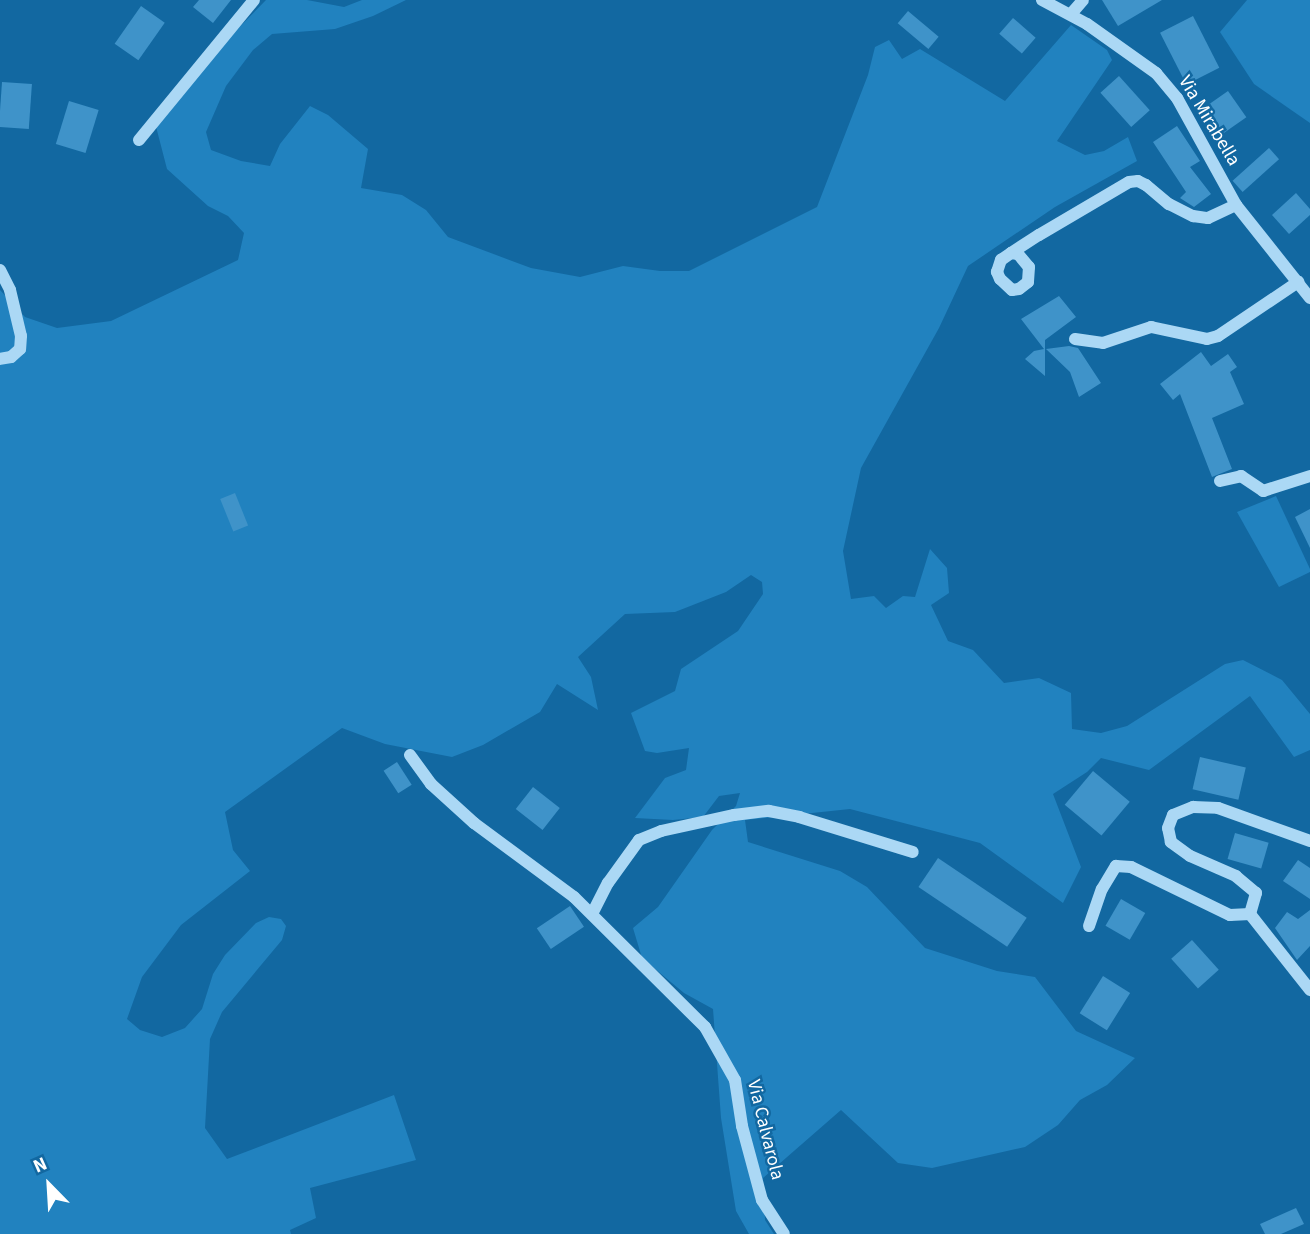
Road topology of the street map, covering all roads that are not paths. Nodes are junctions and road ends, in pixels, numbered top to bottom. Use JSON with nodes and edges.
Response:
{"nodes":[{"id":1,"x":254,"y":0,"type":"edge"},
{"id":2,"x":1041,"y":0,"type":"edge"},
{"id":3,"x":1083,"y":0,"type":"edge"},
{"id":4,"x":1071,"y":14,"type":"junction"},
{"id":5,"x":139,"y":140,"type":"dead end"},
{"id":6,"x":1236,"y":205,"type":"junction"},
{"id":7,"x":1011,"y":253,"type":"dead end"},
{"id":8,"x":0,"y":270,"type":"edge"},
{"id":9,"x":1298,"y":282,"type":"junction"},
{"id":10,"x":1310,"y":298,"type":"edge"},
{"id":11,"x":1075,"y":339,"type":"dead end"},
{"id":12,"x":0,"y":359,"type":"edge"},
{"id":13,"x":1310,"y":476,"type":"edge"},
{"id":14,"x":1220,"y":481,"type":"dead end"},
{"id":15,"x":410,"y":755,"type":"dead end"},
{"id":16,"x":1310,"y":841,"type":"edge"},
{"id":17,"x":912,"y":852,"type":"dead end"},
{"id":18,"x":592,"y":914,"type":"junction"},
{"id":19,"x":1250,"y":914,"type":"junction"},
{"id":20,"x":1088,"y":926,"type":"dead end"},
{"id":21,"x":1310,"y":990,"type":"edge"},
{"id":22,"x":784,"y":1234,"type":"edge"}],
"edges":[{"from":1,"to":5,"type":"street"},
{"from":2,"to":4,"type":"street","name":"Via Mirabella"},
{"from":3,"to":4,"type":"street"},
{"from":4,"to":6,"type":"street","name":"Via Mirabella"},
{"from":6,"to":7,"type":"street"},
{"from":6,"to":9,"type":"street","name":"Via Mirabella"},
{"from":8,"to":12,"type":"street"},
{"from":9,"to":10,"type":"street","name":"Via Mirabella"},
{"from":9,"to":11,"type":"street"},
{"from":13,"to":14,"type":"street"},
{"from":15,"to":18,"type":"street","name":"Via Calvarola"},
{"from":16,"to":19,"type":"street"},
{"from":17,"to":18,"type":"street"},
{"from":18,"to":22,"type":"street","name":"Via Calvarola"},
{"from":19,"to":20,"type":"street"},
{"from":19,"to":21,"type":"street"}]}
